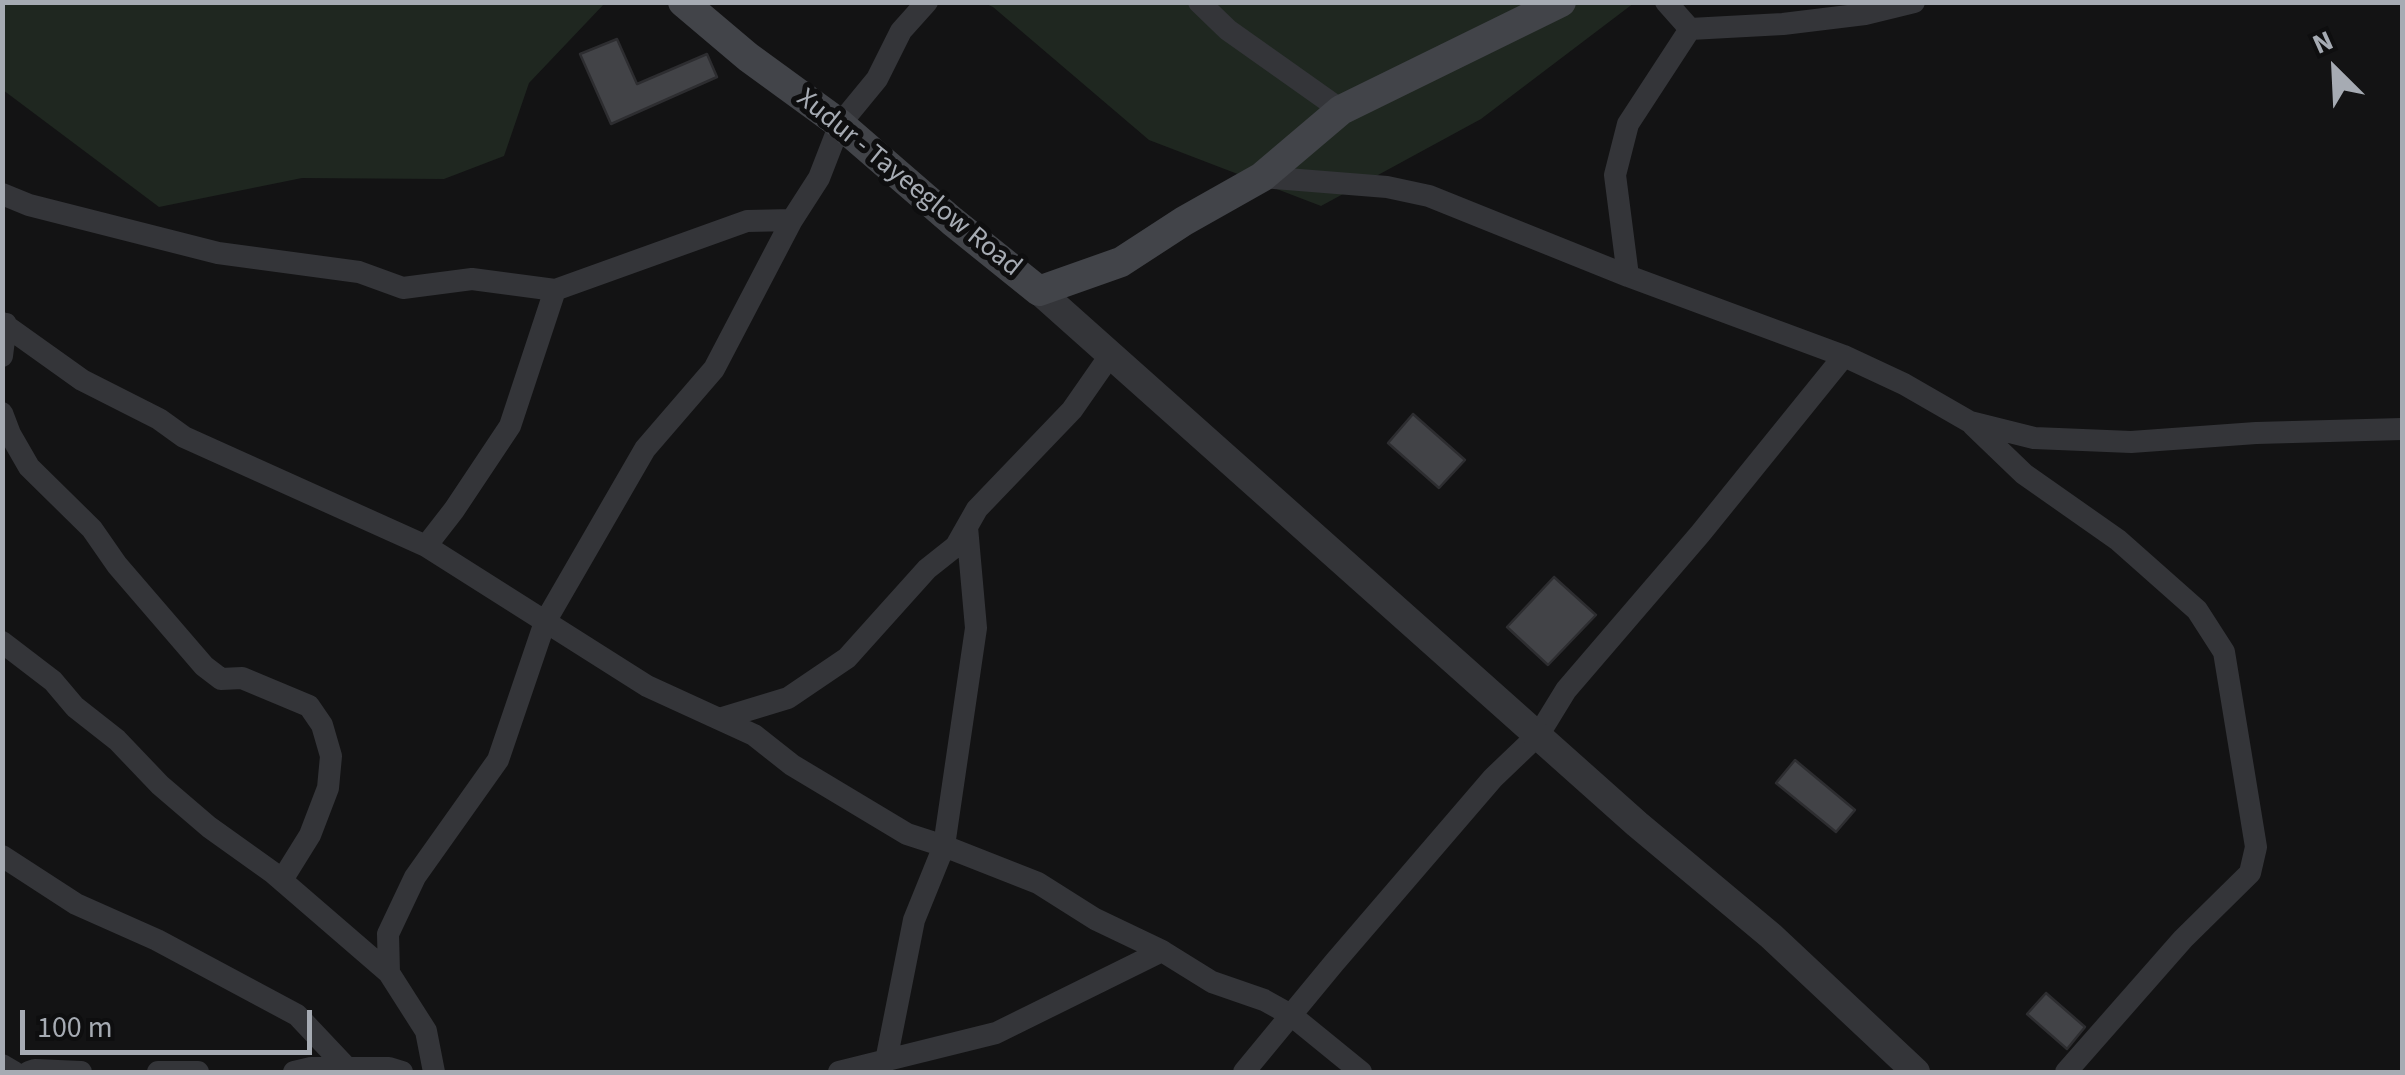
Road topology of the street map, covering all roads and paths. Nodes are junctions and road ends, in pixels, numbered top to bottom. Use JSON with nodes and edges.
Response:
{"nodes":[{"id":1,"x":683,"y":2,"type":"edge"},
{"id":2,"x":926,"y":2,"type":"edge"},
{"id":3,"x":1198,"y":2,"type":"edge"},
{"id":4,"x":1561,"y":2,"type":"edge"},
{"id":5,"x":1666,"y":2,"type":"edge"},
{"id":6,"x":1914,"y":2,"type":"edge"},
{"id":7,"x":1690,"y":29,"type":"junction"},
{"id":8,"x":1341,"y":110,"type":"junction"},
{"id":9,"x":840,"y":124,"type":"junction"},
{"id":10,"x":1262,"y":177,"type":"junction"},
{"id":11,"x":2,"y":194,"type":"edge"},
{"id":12,"x":792,"y":220,"type":"junction"},
{"id":13,"x":1628,"y":276,"type":"junction"},
{"id":14,"x":556,"y":290,"type":"junction"},
{"id":15,"x":1039,"y":291,"type":"junction"},
{"id":16,"x":4,"y":324,"type":"edge"},
{"id":17,"x":1111,"y":354,"type":"junction"},
{"id":18,"x":2,"y":356,"type":"edge"},
{"id":19,"x":1844,"y":356,"type":"junction"},
{"id":20,"x":2,"y":413,"type":"edge"},
{"id":21,"x":1970,"y":422,"type":"junction"},
{"id":22,"x":2402,"y":429,"type":"edge"},
{"id":23,"x":967,"y":527,"type":"junction"},
{"id":24,"x":426,"y":546,"type":"junction"},
{"id":25,"x":545,"y":622,"type":"junction"},
{"id":26,"x":2,"y":642,"type":"edge"},
{"id":27,"x":720,"y":719,"type":"junction"},
{"id":28,"x":1539,"y":734,"type":"junction"},
{"id":29,"x":944,"y":846,"type":"junction"},
{"id":30,"x":2,"y":856,"type":"edge"},
{"id":31,"x":282,"y":880,"type":"junction"},
{"id":32,"x":1162,"y":951,"type":"junction"},
{"id":33,"x":389,"y":973,"type":"junction"},
{"id":34,"x":1291,"y":1015,"type":"junction"},
{"id":35,"x":886,"y":1061,"type":"junction"},
{"id":36,"x":2,"y":1065,"type":"edge"},
{"id":37,"x":347,"y":1068,"type":"junction"},
{"id":38,"x":14,"y":1072,"type":"edge"},
{"id":39,"x":29,"y":1072,"type":"edge"},
{"id":40,"x":81,"y":1072,"type":"edge"},
{"id":41,"x":158,"y":1072,"type":"edge"},
{"id":42,"x":198,"y":1072,"type":"edge"},
{"id":43,"x":294,"y":1072,"type":"edge"},
{"id":44,"x":402,"y":1072,"type":"edge"},
{"id":45,"x":434,"y":1072,"type":"edge"},
{"id":46,"x":839,"y":1072,"type":"edge"},
{"id":47,"x":1244,"y":1072,"type":"edge"},
{"id":48,"x":1362,"y":1072,"type":"edge"},
{"id":49,"x":1916,"y":1072,"type":"edge"},
{"id":50,"x":2066,"y":1072,"type":"edge"}],
"edges":[{"from":1,"to":9,"type":"main road","name":"Xudur - Tayeeglow Road"},
{"from":2,"to":9,"type":"street"},
{"from":3,"to":8,"type":"street"},
{"from":4,"to":8,"type":"main road","name":"Xudur - Tayeeglow Road"},
{"from":5,"to":7,"type":"street"},
{"from":6,"to":7,"type":"street"},
{"from":7,"to":13,"type":"street"},
{"from":8,"to":10,"type":"main road","name":"Xudur - Tayeeglow Road"},
{"from":9,"to":12,"type":"street"},
{"from":9,"to":15,"type":"main road","name":"Xudur - Tayeeglow Road"},
{"from":10,"to":13,"type":"street"},
{"from":10,"to":15,"type":"main road","name":"Xudur - Tayeeglow Road"},
{"from":11,"to":14,"type":"street"},
{"from":12,"to":14,"type":"street"},
{"from":12,"to":25,"type":"street"},
{"from":13,"to":19,"type":"street"},
{"from":14,"to":24,"type":"street"},
{"from":15,"to":17,"type":"street"},
{"from":16,"to":18,"type":"street"},
{"from":16,"to":24,"type":"street"},
{"from":17,"to":23,"type":"street"},
{"from":17,"to":28,"type":"street"},
{"from":19,"to":21,"type":"street"},
{"from":19,"to":28,"type":"street"},
{"from":20,"to":31,"type":"street"},
{"from":21,"to":22,"type":"street"},
{"from":21,"to":50,"type":"street"},
{"from":23,"to":27,"type":"street"},
{"from":23,"to":29,"type":"street"},
{"from":24,"to":25,"type":"street"},
{"from":25,"to":27,"type":"street"},
{"from":25,"to":33,"type":"street"},
{"from":26,"to":31,"type":"street"},
{"from":27,"to":29,"type":"street"},
{"from":28,"to":34,"type":"street"},
{"from":28,"to":49,"type":"street"},
{"from":29,"to":32,"type":"street"},
{"from":29,"to":35,"type":"street"},
{"from":30,"to":37,"type":"street"},
{"from":31,"to":33,"type":"street"},
{"from":32,"to":34,"type":"street"},
{"from":32,"to":35,"type":"street"},
{"from":33,"to":45,"type":"street"},
{"from":34,"to":47,"type":"street"},
{"from":34,"to":48,"type":"street"},
{"from":35,"to":46,"type":"street"},
{"from":36,"to":38,"type":"street"},
{"from":37,"to":43,"type":"street"},
{"from":37,"to":44,"type":"street"},
{"from":39,"to":40,"type":"street"},
{"from":41,"to":42,"type":"street"}]}
